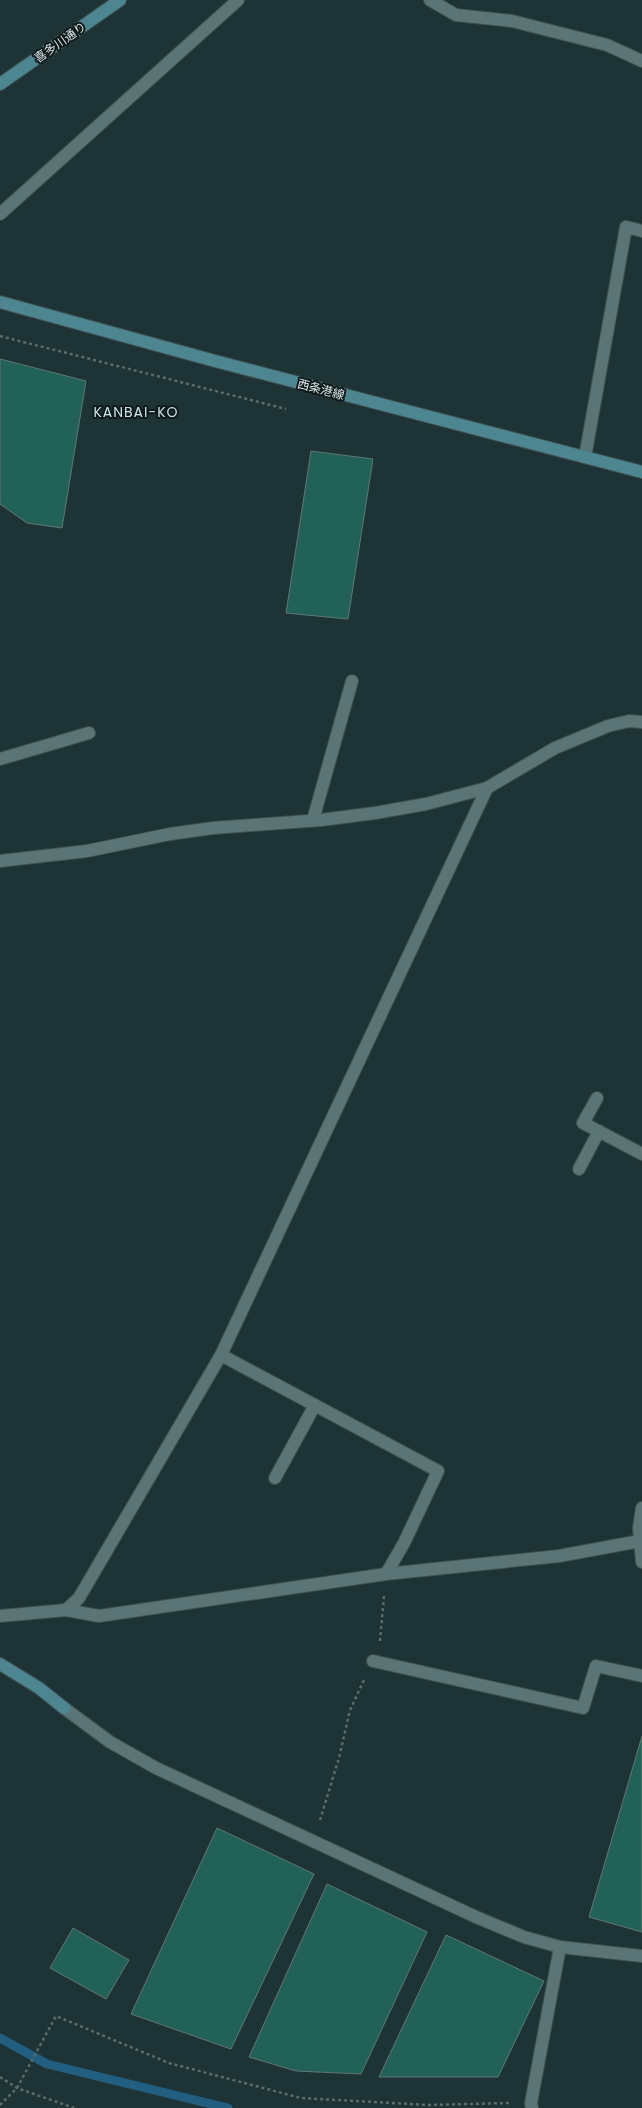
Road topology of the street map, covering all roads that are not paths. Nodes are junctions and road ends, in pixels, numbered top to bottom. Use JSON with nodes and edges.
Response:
{"nodes":[{"id":1,"x":120,"y":0,"type":"edge"},
{"id":2,"x":238,"y":0,"type":"edge"},
{"id":3,"x":430,"y":0,"type":"edge"},
{"id":4,"x":642,"y":60,"type":"edge"},
{"id":5,"x":0,"y":84,"type":"edge"},
{"id":6,"x":0,"y":214,"type":"edge"},
{"id":7,"x":642,"y":231,"type":"edge"},
{"id":8,"x":0,"y":302,"type":"edge"},
{"id":9,"x":585,"y":457,"type":"junction"},
{"id":10,"x":642,"y":472,"type":"edge"},
{"id":11,"x":352,"y":682,"type":"dead end"},
{"id":12,"x":642,"y":722,"type":"edge"},
{"id":13,"x":90,"y":733,"type":"dead end"},
{"id":14,"x":0,"y":759,"type":"edge"},
{"id":15,"x":487,"y":788,"type":"junction"},
{"id":16,"x":313,"y":820,"type":"junction"},
{"id":17,"x":0,"y":861,"type":"edge"},
{"id":18,"x":597,"y":1098,"type":"dead end"},
{"id":19,"x":598,"y":1131,"type":"junction"},
{"id":20,"x":642,"y":1154,"type":"edge"},
{"id":21,"x":579,"y":1169,"type":"dead end"},
{"id":22,"x":221,"y":1355,"type":"junction"},
{"id":23,"x":315,"y":1406,"type":"junction"},
{"id":24,"x":275,"y":1478,"type":"dead end"},
{"id":25,"x":642,"y":1508,"type":"edge"},
{"id":26,"x":640,"y":1541,"type":"junction"},
{"id":27,"x":642,"y":1562,"type":"edge"},
{"id":28,"x":386,"y":1574,"type":"junction"},
{"id":29,"x":66,"y":1610,"type":"junction"},
{"id":30,"x":0,"y":1616,"type":"edge"},
{"id":31,"x":372,"y":1661,"type":"road end"},
{"id":32,"x":0,"y":1664,"type":"edge"},
{"id":33,"x":642,"y":1676,"type":"edge"},
{"id":34,"x":64,"y":1708,"type":"joint"},
{"id":35,"x":560,"y":1947,"type":"junction"},
{"id":36,"x":642,"y":1956,"type":"edge"},
{"id":37,"x":532,"y":2105,"type":"edge"}],
"edges":[{"from":1,"to":5,"type":"main road","name":"喜多川通り"},
{"from":2,"to":6,"type":"street"},
{"from":3,"to":4,"type":"street"},
{"from":7,"to":9,"type":"street"},
{"from":8,"to":9,"type":"main road","name":"西条港線"},
{"from":9,"to":10,"type":"main road","name":"西条港線"},
{"from":11,"to":16,"type":"street"},
{"from":12,"to":15,"type":"street"},
{"from":13,"to":14,"type":"street"},
{"from":15,"to":16,"type":"street"},
{"from":15,"to":22,"type":"street"},
{"from":16,"to":17,"type":"street"},
{"from":18,"to":19,"type":"street"},
{"from":19,"to":20,"type":"street"},
{"from":19,"to":21,"type":"street"},
{"from":22,"to":23,"type":"street"},
{"from":22,"to":29,"type":"street"},
{"from":23,"to":24,"type":"street"},
{"from":23,"to":28,"type":"street"},
{"from":25,"to":26,"type":"street"},
{"from":26,"to":27,"type":"street"},
{"from":26,"to":28,"type":"street"},
{"from":28,"to":29,"type":"street"},
{"from":29,"to":30,"type":"street"},
{"from":31,"to":33,"type":"street"},
{"from":32,"to":34,"type":"main road"},
{"from":34,"to":35,"type":"street"},
{"from":35,"to":36,"type":"street"},
{"from":35,"to":37,"type":"street"}]}
